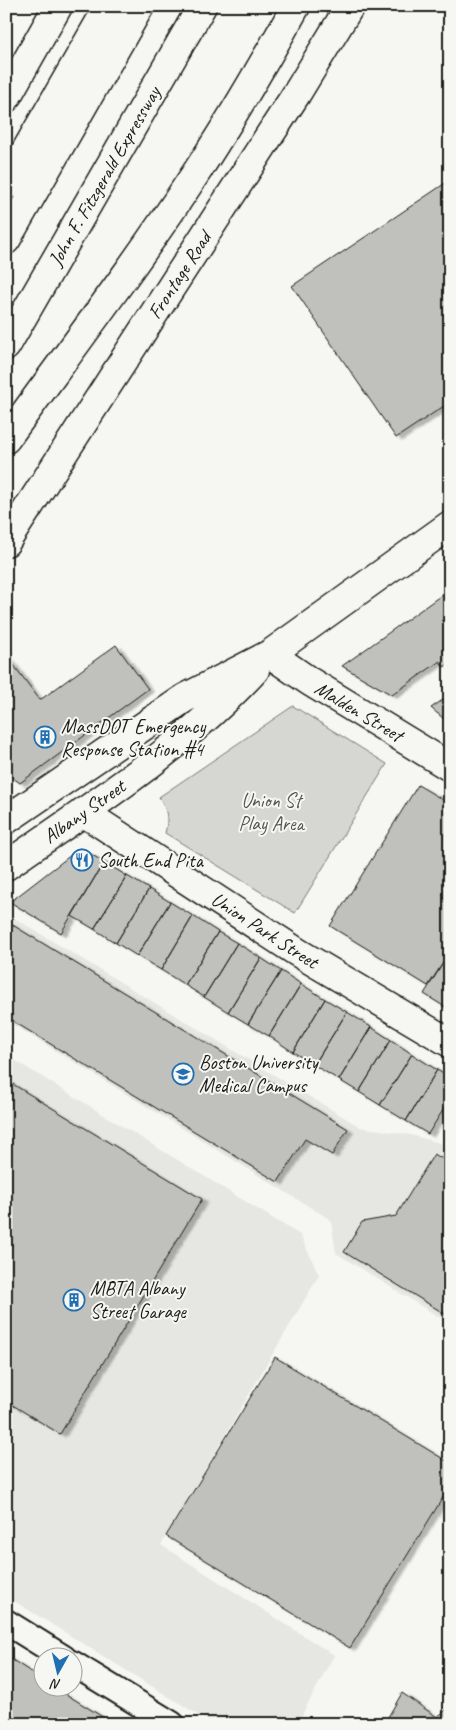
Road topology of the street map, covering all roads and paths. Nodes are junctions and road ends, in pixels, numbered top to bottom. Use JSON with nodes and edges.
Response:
{"nodes":[{"id":1,"x":58,"y":6,"type":"edge"},
{"id":2,"x":109,"y":6,"type":"edge"},
{"id":3,"x":140,"y":6,"type":"edge"},
{"id":4,"x":202,"y":6,"type":"edge"},
{"id":5,"x":296,"y":6,"type":"edge"},
{"id":6,"x":350,"y":6,"type":"edge"},
{"id":7,"x":6,"y":98,"type":"edge"},
{"id":8,"x":6,"y":185,"type":"edge"},
{"id":9,"x":6,"y":240,"type":"edge"},
{"id":10,"x":6,"y":346,"type":"edge"},
{"id":11,"x":6,"y":439,"type":"edge"},
{"id":12,"x":450,"y":525,"type":"edge"},
{"id":13,"x":6,"y":542,"type":"edge"},
{"id":14,"x":270,"y":654,"type":"junction"},
{"id":15,"x":450,"y":766,"type":"edge"},
{"id":16,"x":83,"y":812,"type":"junction"},
{"id":17,"x":6,"y":820,"type":"edge"},
{"id":18,"x":6,"y":866,"type":"edge"},
{"id":19,"x":450,"y":1043,"type":"edge"},
{"id":20,"x":6,"y":1622,"type":"edge"},
{"id":21,"x":48,"y":1648,"type":"edge"},
{"id":22,"x":82,"y":1669,"type":"edge"},
{"id":23,"x":172,"y":1724,"type":"edge"}],
"edges":[{"from":1,"to":7,"type":"main road"},
{"from":2,"to":8,"type":"main road"},
{"from":3,"to":9,"type":"main road"},
{"from":4,"to":10,"type":"main road","name":"John F. Fitzgerald Expressway"},
{"from":5,"to":11,"type":"main road"},
{"from":6,"to":13,"type":"main road","name":"Frontage Road"},
{"from":12,"to":14,"type":"main road","name":"Albany Street"},
{"from":14,"to":15,"type":"main road","name":"Malden Street"},
{"from":14,"to":16,"type":"main road","name":"Albany Street"},
{"from":14,"to":17,"type":"main road","name":"Albany Street"},
{"from":16,"to":18,"type":"main road","name":"Albany Street"},
{"from":16,"to":19,"type":"main road","name":"Union Park Street"},
{"from":20,"to":21,"type":"street"},
{"from":22,"to":23,"type":"street"}]}
